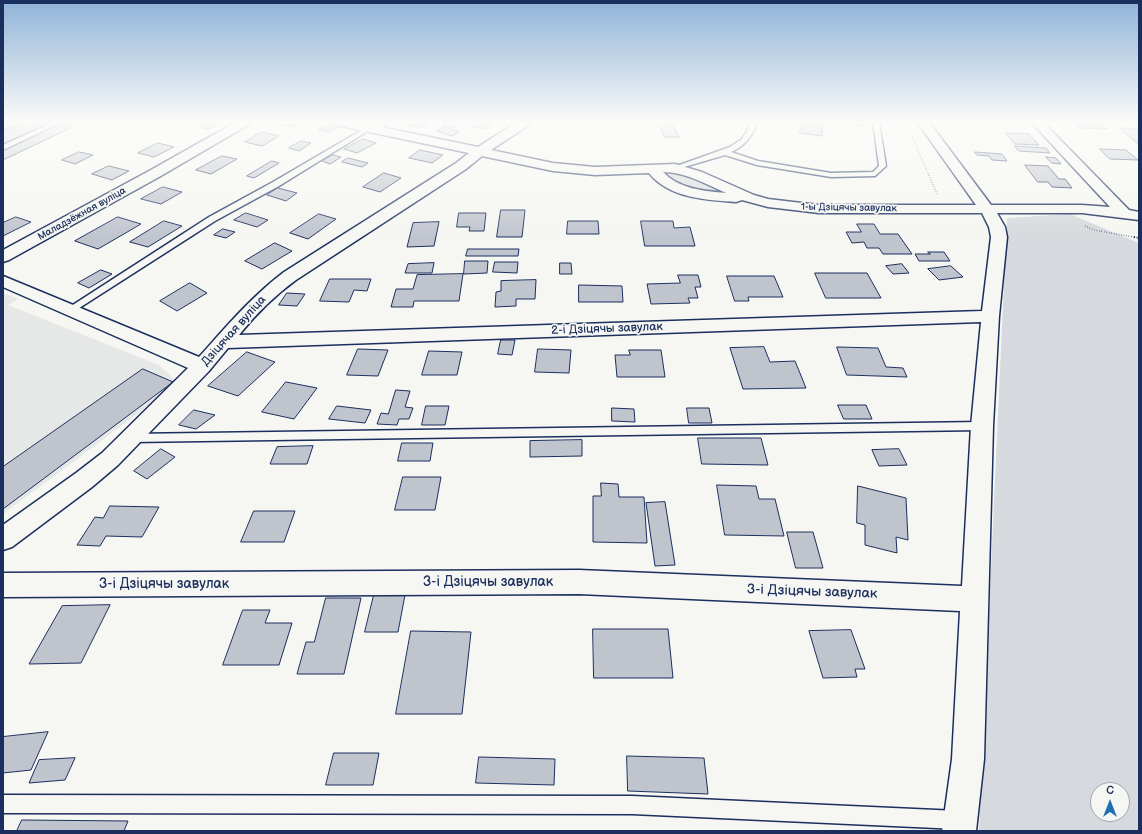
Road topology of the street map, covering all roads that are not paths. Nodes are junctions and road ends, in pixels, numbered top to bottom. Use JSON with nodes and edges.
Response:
{"nodes":[{"id":1,"x":177,"y":161,"type":"edge"},
{"id":2,"x":314,"y":161,"type":"edge"},
{"id":3,"x":468,"y":161,"type":"edge"},
{"id":4,"x":522,"y":161,"type":"edge"},
{"id":5,"x":697,"y":161,"type":"edge"},
{"id":6,"x":751,"y":161,"type":"edge"},
{"id":7,"x":882,"y":161,"type":"edge"},
{"id":8,"x":952,"y":161,"type":"edge"},
{"id":9,"x":1075,"y":161,"type":"edge"},
{"id":10,"x":675,"y":168,"type":"junction"},
{"id":11,"x":653,"y":169,"type":"junction"},
{"id":12,"x":758,"y":201,"type":"junction"},
{"id":13,"x":987,"y":209,"type":"junction"},
{"id":14,"x":1124,"y":212,"type":"junction"},
{"id":15,"x":1139,"y":216,"type":"edge"},
{"id":16,"x":3,"y":257,"type":"edge"},
{"id":17,"x":3,"y":282,"type":"edge"},
{"id":18,"x":70,"y":310,"type":"junction"},
{"id":19,"x":990,"y":316,"type":"junction"},
{"id":20,"x":224,"y":342,"type":"junction"},
{"id":21,"x":202,"y":366,"type":"junction"},
{"id":22,"x":982,"y":426,"type":"junction"},
{"id":23,"x":130,"y":438,"type":"junction"},
{"id":24,"x":3,"y":540,"type":"edge"},
{"id":25,"x":3,"y":585,"type":"edge"},
{"id":26,"x":974,"y":598,"type":"junction"},
{"id":27,"x":3,"y":804,"type":"edge"},
{"id":28,"x":959,"y":826,"type":"edge"}],
"edges":[{"from":1,"to":16,"type":"street","name":"Маладзёжная вуліца"},
{"from":2,"to":18,"type":"lane"},
{"from":3,"to":20,"type":"street","name":"Дзіцячая вуліца"},
{"from":4,"to":11,"type":"street","name":"1-ы Дзіцячы завулак"},
{"from":5,"to":10,"type":"lane"},
{"from":6,"to":7,"type":"lane"},
{"from":8,"to":13,"type":"street"},
{"from":9,"to":14,"type":"street"},
{"from":10,"to":11,"type":"street","name":"1-ы Дзіцячы завулак"},
{"from":10,"to":12,"type":"street","name":"1-ы Дзіцячы завулак"},
{"from":11,"to":12,"type":"street"},
{"from":12,"to":13,"type":"street","name":"1-ы Дзіцячы завулак"},
{"from":13,"to":14,"type":"street","name":"1-ы Дзіцячы завулак"},
{"from":13,"to":19,"type":"street"},
{"from":14,"to":15,"type":"street","name":"1-ы Дзіцячы завулак"},
{"from":17,"to":18,"type":"street"},
{"from":18,"to":21,"type":"street"},
{"from":19,"to":20,"type":"street","name":"2-і Дзіцячы завулак"},
{"from":19,"to":22,"type":"street"},
{"from":20,"to":21,"type":"street","name":"Дзіцячая вуліца"},
{"from":21,"to":23,"type":"street","name":"Дзіцячая вуліца"},
{"from":22,"to":23,"type":"lane"},
{"from":22,"to":26,"type":"street"},
{"from":23,"to":24,"type":"street","name":"Дзіцячая вуліца"},
{"from":25,"to":26,"type":"street","name":"3-і Дзіцячы завулак"},
{"from":26,"to":28,"type":"street"},
{"from":27,"to":28,"type":"lane"}]}
